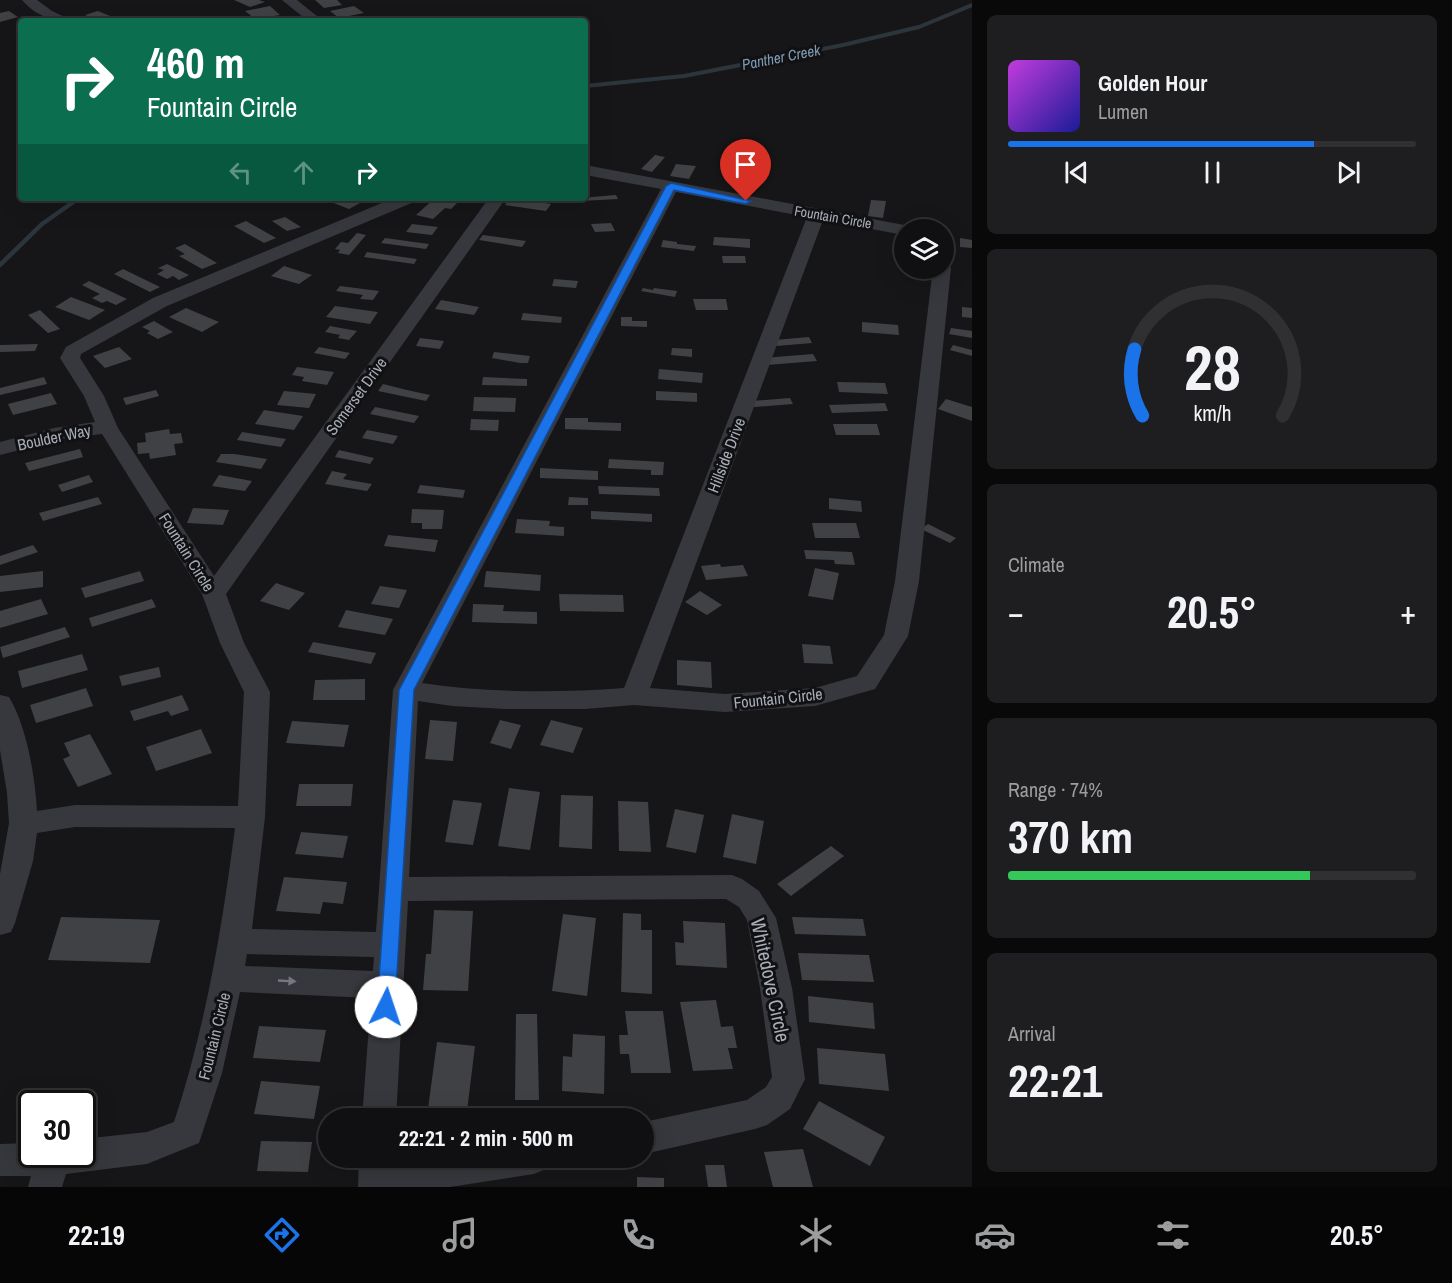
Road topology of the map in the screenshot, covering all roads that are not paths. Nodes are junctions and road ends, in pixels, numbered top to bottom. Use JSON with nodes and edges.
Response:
{"nodes":[{"id":1,"x":29,"y":0,"type":"edge"},
{"id":2,"x":289,"y":0,"type":"edge"},
{"id":3,"x":57,"y":18,"type":"edge"},
{"id":4,"x":312,"y":18,"type":"edge"},
{"id":5,"x":588,"y":171,"type":"edge"},
{"id":6,"x":671,"y":186,"type":"junction"},
{"id":7,"x":401,"y":201,"type":"edge"},
{"id":8,"x":496,"y":201,"type":"edge"},
{"id":9,"x":817,"y":214,"type":"junction"},
{"id":10,"x":894,"y":228,"type":"edge"},
{"id":11,"x":941,"y":279,"type":"edge"},
{"id":12,"x":108,"y":428,"type":"junction"},
{"id":13,"x":0,"y":448,"type":"edge"},
{"id":14,"x":214,"y":594,"type":"junction"},
{"id":15,"x":406,"y":690,"type":"junction"},
{"id":16,"x":634,"y":696,"type":"junction"},
{"id":17,"x":0,"y":704,"type":"edge"},
{"id":18,"x":251,"y":817,"type":"junction"},
{"id":19,"x":23,"y":824,"type":"junction"},
{"id":20,"x":393,"y":889,"type":"junction"},
{"id":21,"x":0,"y":923,"type":"edge"},
{"id":22,"x":235,"y":941,"type":"junction"},
{"id":23,"x":390,"y":945,"type":"junction"},
{"id":24,"x":228,"y":978,"type":"junction"},
{"id":25,"x":387,"y":985,"type":"junction"},
{"id":26,"x":380,"y":1108,"type":"edge"},
{"id":27,"x":654,"y":1136,"type":"edge"},
{"id":28,"x":0,"y":1160,"type":"edge"},
{"id":29,"x":446,"y":1168,"type":"edge"},
{"id":30,"x":49,"y":1173,"type":"edge"},
{"id":31,"x":375,"y":1176,"type":"edge"}],
"edges":[{"from":1,"to":3,"type":"street"},
{"from":2,"to":4,"type":"street"},
{"from":5,"to":6,"type":"street","name":"Fountain Circle"},
{"from":6,"to":9,"type":"street","name":"Fountain Circle"},
{"from":6,"to":15,"type":"street"},
{"from":7,"to":12,"type":"street","name":"Fountain Circle"},
{"from":8,"to":14,"type":"street","name":"Somerset Drive"},
{"from":9,"to":10,"type":"street","name":"Fountain Circle"},
{"from":9,"to":16,"type":"street","name":"Hillside Drive"},
{"from":11,"to":16,"type":"street","name":"Fountain Circle"},
{"from":12,"to":13,"type":"street","name":"Boulder Way"},
{"from":12,"to":14,"type":"street","name":"Fountain Circle"},
{"from":14,"to":18,"type":"street","name":"Fountain Circle"},
{"from":15,"to":16,"type":"street","name":"Fountain Circle"},
{"from":15,"to":20,"type":"street"},
{"from":17,"to":19,"type":"street"},
{"from":18,"to":19,"type":"street"},
{"from":18,"to":22,"type":"street","name":"Fountain Circle"},
{"from":19,"to":21,"type":"street"},
{"from":20,"to":23,"type":"street"},
{"from":20,"to":27,"type":"street","name":"Whitedove Circle"},
{"from":22,"to":23,"type":"street"},
{"from":22,"to":24,"type":"street","name":"Fountain Circle"},
{"from":23,"to":25,"type":"street"},
{"from":24,"to":25,"type":"street","one_way":true},
{"from":24,"to":30,"type":"street","name":"Fountain Circle"},
{"from":25,"to":26,"type":"street"},
{"from":28,"to":30,"type":"street"},
{"from":29,"to":31,"type":"street"}]}
